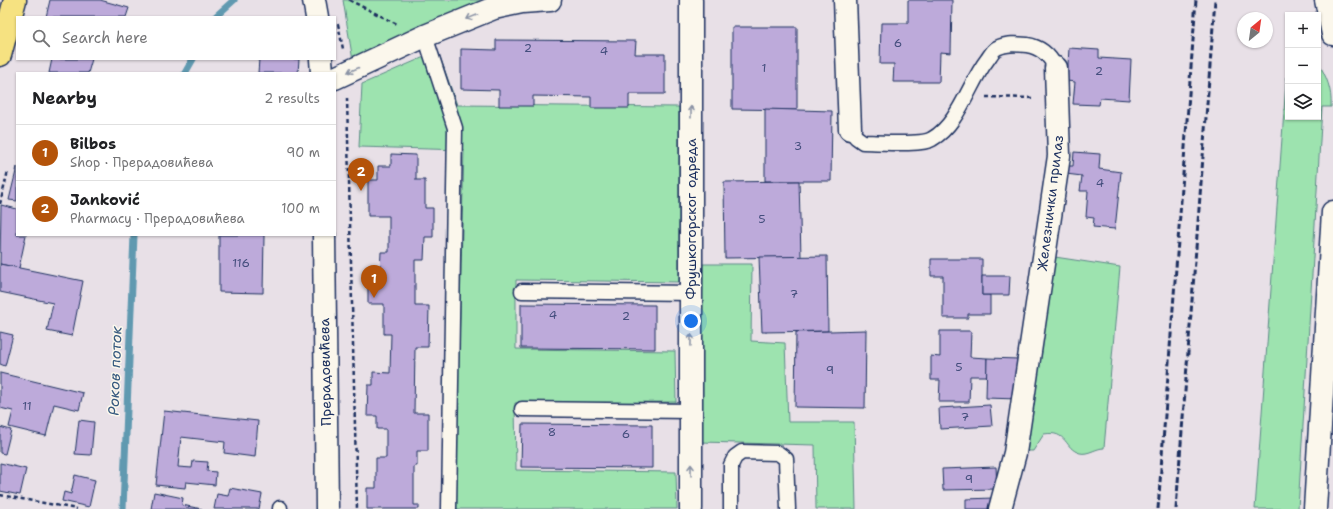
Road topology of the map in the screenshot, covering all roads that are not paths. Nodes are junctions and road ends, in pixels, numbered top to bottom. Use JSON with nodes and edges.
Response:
{"nodes":[{"id":1,"x":15,"y":0,"type":"edge"},
{"id":2,"x":314,"y":0,"type":"edge"},
{"id":3,"x":550,"y":0,"type":"edge"},
{"id":4,"x":691,"y":0,"type":"edge"},
{"id":5,"x":845,"y":0,"type":"edge"},
{"id":6,"x":1326,"y":0,"type":"edge"},
{"id":7,"x":317,"y":16,"type":"edge"},
{"id":8,"x":1333,"y":34,"type":"edge"},
{"id":9,"x":425,"y":36,"type":"junction"},
{"id":10,"x":0,"y":55,"type":"edge"},
{"id":11,"x":321,"y":60,"type":"edge"},
{"id":12,"x":1056,"y":68,"type":"joint"},
{"id":13,"x":322,"y":72,"type":"edge"},
{"id":14,"x":341,"y":75,"type":"edge"},
{"id":15,"x":850,"y":129,"type":"joint"},
{"id":16,"x":1333,"y":212,"type":"edge"},
{"id":17,"x":324,"y":236,"type":"edge"},
{"id":18,"x":1331,"y":264,"type":"edge"},
{"id":19,"x":522,"y":291,"type":"dead end"},
{"id":20,"x":692,"y":292,"type":"junction"},
{"id":21,"x":522,"y":409,"type":"dead end"},
{"id":22,"x":690,"y":411,"type":"junction"},
{"id":23,"x":327,"y":509,"type":"edge"},
{"id":24,"x":449,"y":509,"type":"edge"},
{"id":25,"x":691,"y":509,"type":"edge"},
{"id":26,"x":731,"y":509,"type":"edge"},
{"id":27,"x":788,"y":509,"type":"edge"},
{"id":28,"x":1000,"y":509,"type":"edge"},
{"id":29,"x":1315,"y":509,"type":"edge"}],
"edges":[{"from":1,"to":10,"type":"main road"},
{"from":2,"to":7,"type":"street"},
{"from":3,"to":9,"type":"street","one_way":true},
{"from":20,"to":4,"type":"street","name":"Фрушкогорског одреда","one_way":true},
{"from":5,"to":15,"type":"street"},
{"from":6,"to":8,"type":"street"},
{"from":9,"to":14,"type":"street","one_way":true},
{"from":9,"to":24,"type":"lane"},
{"from":11,"to":13,"type":"street"},
{"from":12,"to":15,"type":"lane","name":"Железнички прилаз"},
{"from":12,"to":28,"type":"street","name":"Железнички прилаз"},
{"from":16,"to":18,"type":"street"},
{"from":17,"to":23,"type":"street","name":"Прерадовићева"},
{"from":18,"to":29,"type":"street"},
{"from":19,"to":20,"type":"lane"},
{"from":22,"to":20,"type":"street","name":"Фрушкогорског одреда","one_way":true},
{"from":21,"to":22,"type":"lane"},
{"from":25,"to":22,"type":"street","name":"Фрушкогорског одреда","one_way":true},
{"from":26,"to":27,"type":"lane"}]}
